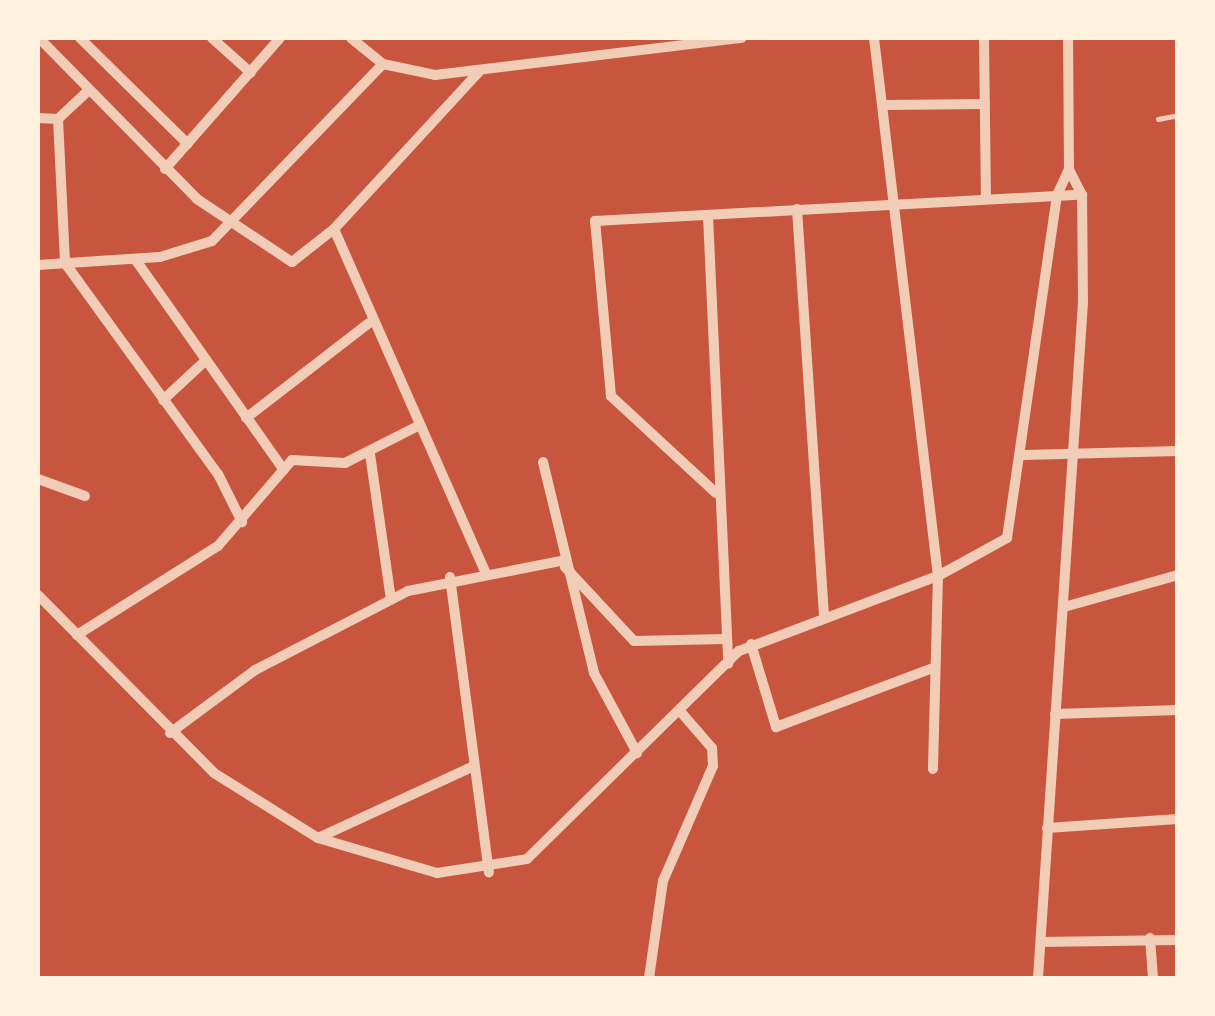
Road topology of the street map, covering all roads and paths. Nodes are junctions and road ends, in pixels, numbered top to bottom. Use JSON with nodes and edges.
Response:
{"nodes":[{"id":1,"x":39,"y":38,"type":"edge"},
{"id":2,"x":80,"y":38,"type":"edge"},
{"id":3,"x":212,"y":38,"type":"edge"},
{"id":4,"x":280,"y":38,"type":"edge"},
{"id":5,"x":351,"y":38,"type":"edge"},
{"id":6,"x":742,"y":38,"type":"edge"},
{"id":7,"x":874,"y":38,"type":"edge"},
{"id":8,"x":984,"y":38,"type":"edge"},
{"id":9,"x":1068,"y":38,"type":"edge"},
{"id":10,"x":383,"y":64,"type":"junction"},
{"id":11,"x":479,"y":72,"type":"junction"},
{"id":12,"x":251,"y":73,"type":"junction"},
{"id":13,"x":89,"y":90,"type":"junction"},
{"id":14,"x":985,"y":104,"type":"junction"},
{"id":15,"x":885,"y":105,"type":"junction"},
{"id":16,"x":1178,"y":115,"type":"edge"},
{"id":17,"x":38,"y":118,"type":"edge"},
{"id":18,"x":58,"y":119,"type":"junction"},
{"id":19,"x":1158,"y":119,"type":"dead end"},
{"id":20,"x":188,"y":144,"type":"junction"},
{"id":21,"x":165,"y":169,"type":"junction"},
{"id":22,"x":1068,"y":169,"type":"junction"},
{"id":23,"x":1057,"y":195,"type":"junction"},
{"id":24,"x":1082,"y":195,"type":"junction"},
{"id":25,"x":986,"y":199,"type":"junction"},
{"id":26,"x":899,"y":202,"type":"junction"},
{"id":27,"x":797,"y":209,"type":"junction"},
{"id":28,"x":708,"y":216,"type":"junction"},
{"id":29,"x":230,"y":224,"type":"junction"},
{"id":30,"x":334,"y":229,"type":"junction"},
{"id":31,"x":135,"y":258,"type":"junction"},
{"id":32,"x":65,"y":263,"type":"junction"},
{"id":33,"x":38,"y":265,"type":"edge"},
{"id":34,"x":369,"y":324,"type":"junction"},
{"id":35,"x":206,"y":360,"type":"junction"},
{"id":36,"x":163,"y":400,"type":"junction"},
{"id":37,"x":246,"y":418,"type":"junction"},
{"id":38,"x":418,"y":426,"type":"junction"},
{"id":39,"x":1178,"y":451,"type":"edge"},
{"id":40,"x":370,"y":454,"type":"junction"},
{"id":41,"x":1024,"y":455,"type":"junction"},
{"id":42,"x":1075,"y":459,"type":"junction"},
{"id":43,"x":543,"y":462,"type":"dead end"},
{"id":44,"x":284,"y":470,"type":"junction"},
{"id":45,"x":38,"y":479,"type":"edge"},
{"id":46,"x":716,"y":492,"type":"junction"},
{"id":47,"x":85,"y":496,"type":"dead end"},
{"id":48,"x":242,"y":522,"type":"junction"},
{"id":49,"x":561,"y":561,"type":"junction"},
{"id":50,"x":486,"y":573,"type":"junction"},
{"id":51,"x":1178,"y":575,"type":"edge"},
{"id":52,"x":938,"y":576,"type":"junction"},
{"id":53,"x":450,"y":577,"type":"junction"},
{"id":54,"x":38,"y":595,"type":"edge"},
{"id":55,"x":391,"y":599,"type":"junction"},
{"id":56,"x":1064,"y":607,"type":"junction"},
{"id":57,"x":824,"y":617,"type":"junction"},
{"id":58,"x":77,"y":635,"type":"junction"},
{"id":59,"x":725,"y":639,"type":"junction"},
{"id":60,"x":751,"y":644,"type":"junction"},
{"id":61,"x":728,"y":664,"type":"junction"},
{"id":62,"x":933,"y":668,"type":"junction"},
{"id":63,"x":1178,"y":710,"type":"edge"},
{"id":64,"x":680,"y":711,"type":"junction"},
{"id":65,"x":1055,"y":714,"type":"junction"},
{"id":66,"x":170,"y":734,"type":"junction"},
{"id":67,"x":638,"y":753,"type":"junction"},
{"id":68,"x":474,"y":766,"type":"junction"},
{"id":69,"x":934,"y":769,"type":"dead end"},
{"id":70,"x":1178,"y":819,"type":"edge"},
{"id":71,"x":1047,"y":828,"type":"junction"},
{"id":72,"x":318,"y":838,"type":"junction"},
{"id":73,"x":489,"y":872,"type":"junction"},
{"id":74,"x":1150,"y":938,"type":"junction"},
{"id":75,"x":1178,"y":940,"type":"edge"},
{"id":76,"x":1041,"y":942,"type":"junction"},
{"id":77,"x":649,"y":978,"type":"edge"},
{"id":78,"x":1038,"y":978,"type":"edge"},
{"id":79,"x":1154,"y":978,"type":"edge"}],
"edges":[{"from":1,"to":13,"type":"street"},
{"from":2,"to":20,"type":"street"},
{"from":3,"to":12,"type":"street"},
{"from":4,"to":12,"type":"street"},
{"from":5,"to":10,"type":"street"},
{"from":6,"to":11,"type":"street"},
{"from":7,"to":15,"type":"street"},
{"from":8,"to":14,"type":"street"},
{"from":9,"to":22,"type":"street"},
{"from":10,"to":11,"type":"street"},
{"from":10,"to":29,"type":"street"},
{"from":11,"to":30,"type":"street"},
{"from":12,"to":20,"type":"street"},
{"from":13,"to":18,"type":"street"},
{"from":13,"to":21,"type":"street"},
{"from":14,"to":15,"type":"street"},
{"from":14,"to":25,"type":"street"},
{"from":15,"to":26,"type":"street"},
{"from":16,"to":19,"type":"lane"},
{"from":17,"to":18,"type":"street"},
{"from":18,"to":32,"type":"street"},
{"from":20,"to":21,"type":"street"},
{"from":21,"to":29,"type":"street"},
{"from":22,"to":23,"type":"street"},
{"from":22,"to":24,"type":"street"},
{"from":23,"to":24,"type":"street"},
{"from":23,"to":25,"type":"street"},
{"from":23,"to":41,"type":"street"},
{"from":24,"to":42,"type":"street"},
{"from":25,"to":26,"type":"street"},
{"from":26,"to":27,"type":"street"},
{"from":26,"to":52,"type":"street"},
{"from":27,"to":28,"type":"street"},
{"from":27,"to":57,"type":"street"},
{"from":28,"to":46,"type":"street"},
{"from":28,"to":46,"type":"street"},
{"from":29,"to":30,"type":"street"},
{"from":29,"to":31,"type":"street"},
{"from":30,"to":34,"type":"street"},
{"from":31,"to":32,"type":"street"},
{"from":31,"to":35,"type":"street"},
{"from":32,"to":33,"type":"street"},
{"from":32,"to":36,"type":"street"},
{"from":34,"to":37,"type":"street"},
{"from":34,"to":38,"type":"street"},
{"from":35,"to":36,"type":"street"},
{"from":35,"to":37,"type":"street"},
{"from":36,"to":48,"type":"street"},
{"from":37,"to":44,"type":"street"},
{"from":38,"to":40,"type":"street"},
{"from":38,"to":50,"type":"street"},
{"from":39,"to":42,"type":"street"},
{"from":40,"to":44,"type":"street"},
{"from":40,"to":55,"type":"street"},
{"from":41,"to":42,"type":"street"},
{"from":41,"to":52,"type":"street"},
{"from":42,"to":56,"type":"street"},
{"from":43,"to":49,"type":"street"},
{"from":44,"to":48,"type":"street"},
{"from":45,"to":47,"type":"street"},
{"from":46,"to":59,"type":"street"},
{"from":48,"to":58,"type":"street"},
{"from":49,"to":50,"type":"street"},
{"from":49,"to":59,"type":"street"},
{"from":49,"to":67,"type":"street"},
{"from":50,"to":53,"type":"street"},
{"from":51,"to":56,"type":"street"},
{"from":52,"to":57,"type":"street"},
{"from":52,"to":62,"type":"street"},
{"from":53,"to":55,"type":"street"},
{"from":53,"to":68,"type":"street"},
{"from":54,"to":58,"type":"street"},
{"from":55,"to":66,"type":"street"},
{"from":56,"to":65,"type":"street"},
{"from":57,"to":60,"type":"street"},
{"from":58,"to":66,"type":"street"},
{"from":59,"to":61,"type":"street"},
{"from":60,"to":61,"type":"street"},
{"from":60,"to":62,"type":"street"},
{"from":61,"to":64,"type":"street"},
{"from":62,"to":69,"type":"street"},
{"from":63,"to":65,"type":"street"},
{"from":64,"to":67,"type":"street"},
{"from":64,"to":77,"type":"street"},
{"from":65,"to":71,"type":"street"},
{"from":66,"to":72,"type":"street"},
{"from":67,"to":73,"type":"street"},
{"from":68,"to":72,"type":"street"},
{"from":68,"to":73,"type":"street"},
{"from":70,"to":71,"type":"street"},
{"from":71,"to":76,"type":"street"},
{"from":72,"to":73,"type":"street"},
{"from":74,"to":75,"type":"street"},
{"from":74,"to":76,"type":"street"},
{"from":74,"to":79,"type":"street"},
{"from":76,"to":78,"type":"street"}]}
